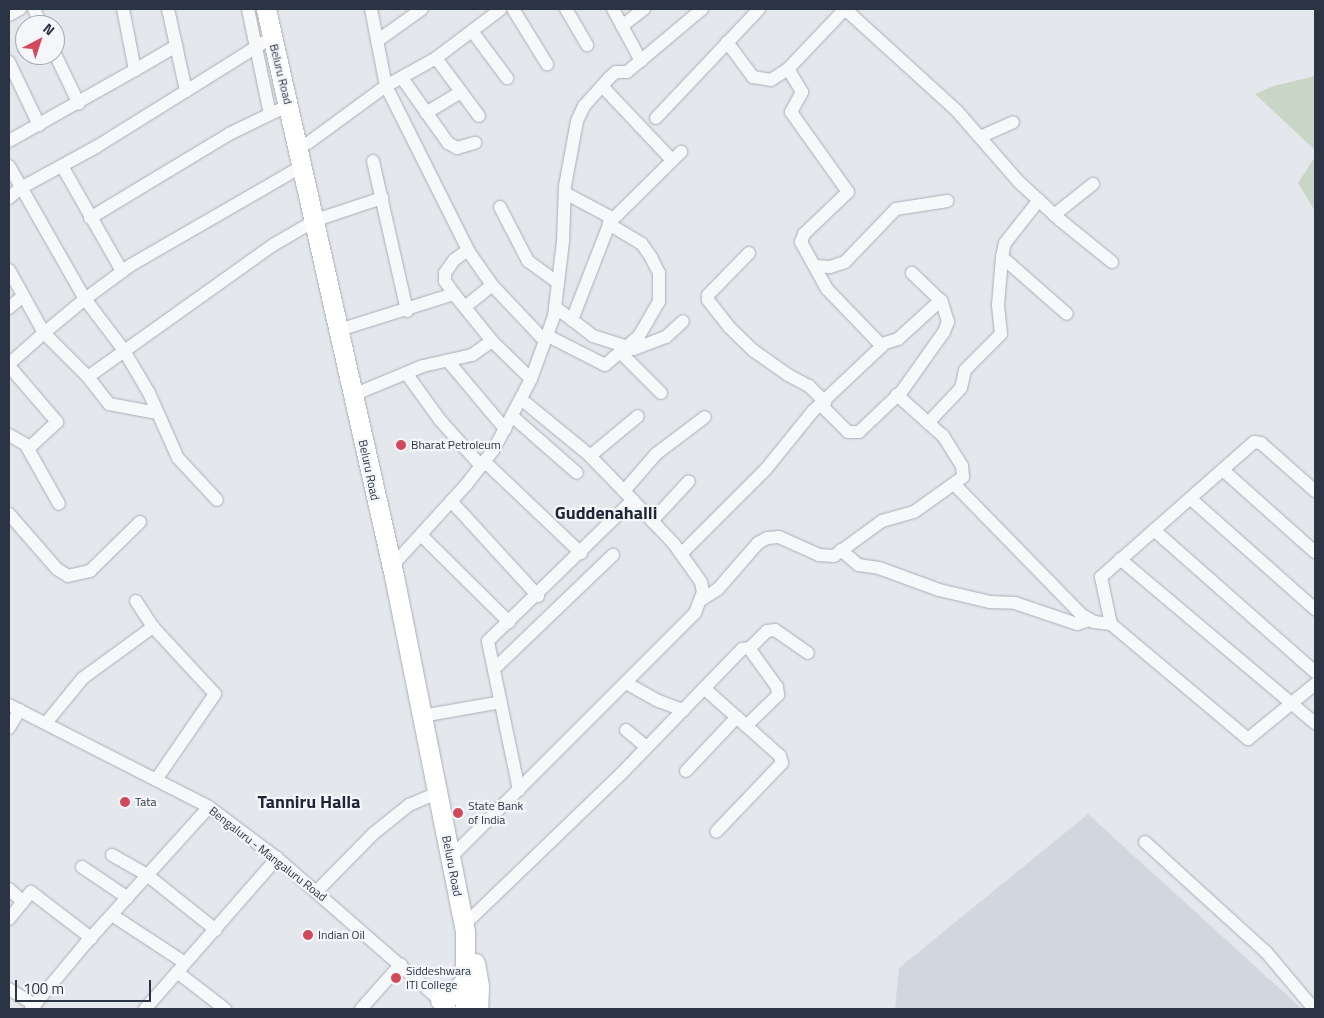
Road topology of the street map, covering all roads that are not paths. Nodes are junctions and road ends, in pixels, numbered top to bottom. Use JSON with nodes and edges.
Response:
{"nodes":[{"id":1,"x":20,"y":9,"type":"edge"},
{"id":2,"x":123,"y":9,"type":"edge"},
{"id":3,"x":168,"y":9,"type":"edge"},
{"id":4,"x":248,"y":9,"type":"edge"},
{"id":5,"x":266,"y":9,"type":"edge"},
{"id":6,"x":371,"y":9,"type":"edge"},
{"id":7,"x":422,"y":9,"type":"edge"},
{"id":8,"x":503,"y":9,"type":"edge"},
{"id":9,"x":566,"y":9,"type":"edge"},
{"id":10,"x":613,"y":9,"type":"edge"},
{"id":11,"x":644,"y":9,"type":"edge"},
{"id":12,"x":702,"y":9,"type":"edge"},
{"id":13,"x":759,"y":9,"type":"edge"},
{"id":14,"x":845,"y":9,"type":"edge"},
{"id":15,"x":9,"y":14,"type":"edge"},
{"id":16,"x":622,"y":26,"type":"junction"},
{"id":17,"x":472,"y":31,"type":"junction"},
{"id":18,"x":377,"y":41,"type":"junction"},
{"id":19,"x":264,"y":42,"type":"junction"},
{"id":20,"x":727,"y":42,"type":"junction"},
{"id":21,"x":587,"y":45,"type":"dead end"},
{"id":22,"x":176,"y":46,"type":"junction"},
{"id":23,"x":436,"y":58,"type":"junction"},
{"id":24,"x":641,"y":61,"type":"junction"},
{"id":25,"x":9,"y":62,"type":"edge"},
{"id":26,"x":547,"y":64,"type":"dead end"},
{"id":27,"x":60,"y":65,"type":"edge"},
{"id":28,"x":788,"y":69,"type":"junction"},
{"id":29,"x":135,"y":70,"type":"junction"},
{"id":30,"x":402,"y":78,"type":"junction"},
{"id":31,"x":507,"y":78,"type":"dead end"},
{"id":32,"x":386,"y":86,"type":"junction"},
{"id":33,"x":602,"y":86,"type":"junction"},
{"id":34,"x":186,"y":91,"type":"junction"},
{"id":35,"x":461,"y":92,"type":"junction"},
{"id":36,"x":79,"y":104,"type":"junction"},
{"id":37,"x":289,"y":105,"type":"junction"},
{"id":38,"x":426,"y":113,"type":"junction"},
{"id":39,"x":270,"y":114,"type":"junction"},
{"id":40,"x":479,"y":116,"type":"dead end"},
{"id":41,"x":656,"y":118,"type":"dead end"},
{"id":42,"x":1013,"y":122,"type":"dead end"},
{"id":43,"x":39,"y":125,"type":"junction"},
{"id":44,"x":980,"y":137,"type":"junction"},
{"id":45,"x":9,"y":141,"type":"edge"},
{"id":46,"x":475,"y":143,"type":"dead end"},
{"id":47,"x":299,"y":145,"type":"junction"},
{"id":48,"x":373,"y":161,"type":"dead end"},
{"id":49,"x":304,"y":165,"type":"junction"},
{"id":50,"x":9,"y":166,"type":"edge"},
{"id":51,"x":62,"y":166,"type":"junction"},
{"id":52,"x":1093,"y":184,"type":"dead end"},
{"id":53,"x":19,"y":189,"type":"junction"},
{"id":54,"x":565,"y":193,"type":"junction"},
{"id":55,"x":9,"y":198,"type":"edge"},
{"id":56,"x":382,"y":198,"type":"junction"},
{"id":57,"x":1039,"y":200,"type":"junction"},
{"id":58,"x":947,"y":201,"type":"dead end"},
{"id":59,"x":500,"y":207,"type":"dead end"},
{"id":60,"x":1054,"y":215,"type":"junction"},
{"id":61,"x":90,"y":218,"type":"junction"},
{"id":62,"x":316,"y":220,"type":"junction"},
{"id":63,"x":610,"y":221,"type":"junction"},
{"id":64,"x":468,"y":250,"type":"junction"},
{"id":65,"x":749,"y":253,"type":"dead end"},
{"id":66,"x":1002,"y":257,"type":"junction"},
{"id":67,"x":1112,"y":262,"type":"dead end"},
{"id":68,"x":815,"y":266,"type":"junction"},
{"id":69,"x":9,"y":270,"type":"edge"},
{"id":70,"x":122,"y":271,"type":"junction"},
{"id":71,"x":912,"y":273,"type":"dead end"},
{"id":72,"x":558,"y":283,"type":"junction"},
{"id":73,"x":492,"y":285,"type":"junction"},
{"id":74,"x":454,"y":294,"type":"junction"},
{"id":75,"x":23,"y":296,"type":"junction"},
{"id":76,"x":85,"y":299,"type":"junction"},
{"id":77,"x":941,"y":300,"type":"junction"},
{"id":78,"x":465,"y":307,"type":"junction"},
{"id":79,"x":555,"y":307,"type":"junction"},
{"id":80,"x":9,"y":308,"type":"edge"},
{"id":81,"x":407,"y":311,"type":"junction"},
{"id":82,"x":1067,"y":314,"type":"dead end"},
{"id":83,"x":572,"y":320,"type":"junction"},
{"id":84,"x":683,"y":321,"type":"dead end"},
{"id":85,"x":339,"y":330,"type":"junction"},
{"id":86,"x":44,"y":333,"type":"junction"},
{"id":87,"x":545,"y":337,"type":"junction"},
{"id":88,"x":492,"y":341,"type":"junction"},
{"id":89,"x":882,"y":344,"type":"junction"},
{"id":90,"x":123,"y":349,"type":"junction"},
{"id":91,"x":623,"y":350,"type":"junction"},
{"id":92,"x":448,"y":362,"type":"junction"},
{"id":93,"x":9,"y":365,"type":"edge"},
{"id":94,"x":406,"y":373,"type":"junction"},
{"id":95,"x":88,"y":377,"type":"junction"},
{"id":96,"x":531,"y":379,"type":"junction"},
{"id":97,"x":660,"y":393,"type":"dead end"},
{"id":98,"x":353,"y":394,"type":"junction"},
{"id":99,"x":898,"y":395,"type":"junction"},
{"id":100,"x":521,"y":399,"type":"junction"},
{"id":101,"x":823,"y":403,"type":"junction"},
{"id":102,"x":157,"y":413,"type":"junction"},
{"id":103,"x":512,"y":416,"type":"junction"},
{"id":104,"x":638,"y":416,"type":"dead end"},
{"id":105,"x":705,"y":417,"type":"dead end"},
{"id":106,"x":928,"y":423,"type":"junction"},
{"id":107,"x":505,"y":429,"type":"junction"},
{"id":108,"x":9,"y":435,"type":"edge"},
{"id":109,"x":27,"y":447,"type":"junction"},
{"id":110,"x":590,"y":456,"type":"junction"},
{"id":111,"x":482,"y":464,"type":"junction"},
{"id":112,"x":1224,"y":471,"type":"junction"},
{"id":113,"x":577,"y":473,"type":"dead end"},
{"id":114,"x":689,"y":481,"type":"dead end"},
{"id":115,"x":954,"y":484,"type":"junction"},
{"id":116,"x":624,"y":490,"type":"junction"},
{"id":117,"x":1315,"y":491,"type":"edge"},
{"id":118,"x":1191,"y":499,"type":"junction"},
{"id":119,"x":216,"y":500,"type":"dead end"},
{"id":120,"x":633,"y":500,"type":"junction"},
{"id":121,"x":451,"y":501,"type":"junction"},
{"id":122,"x":59,"y":504,"type":"dead end"},
{"id":123,"x":9,"y":514,"type":"edge"},
{"id":124,"x":652,"y":521,"type":"junction"},
{"id":125,"x":140,"y":522,"type":"dead end"},
{"id":126,"x":1154,"y":530,"type":"junction"},
{"id":127,"x":421,"y":535,"type":"junction"},
{"id":128,"x":841,"y":550,"type":"junction"},
{"id":129,"x":1315,"y":552,"type":"edge"},
{"id":130,"x":581,"y":553,"type":"junction"},
{"id":131,"x":613,"y":554,"type":"dead end"},
{"id":132,"x":681,"y":554,"type":"junction"},
{"id":133,"x":1120,"y":558,"type":"junction"},
{"id":134,"x":392,"y":566,"type":"junction"},
{"id":135,"x":538,"y":596,"type":"junction"},
{"id":136,"x":701,"y":600,"type":"junction"},
{"id":137,"x":136,"y":601,"type":"dead end"},
{"id":138,"x":1315,"y":610,"type":"edge"},
{"id":139,"x":1089,"y":620,"type":"junction"},
{"id":140,"x":509,"y":622,"type":"junction"},
{"id":141,"x":1111,"y":624,"type":"junction"},
{"id":142,"x":153,"y":627,"type":"junction"},
{"id":143,"x":748,"y":648,"type":"junction"},
{"id":144,"x":808,"y":653,"type":"dead end"},
{"id":145,"x":494,"y":669,"type":"junction"},
{"id":146,"x":1315,"y":672,"type":"edge"},
{"id":147,"x":626,"y":683,"type":"junction"},
{"id":148,"x":1315,"y":684,"type":"edge"},
{"id":149,"x":704,"y":688,"type":"junction"},
{"id":150,"x":500,"y":702,"type":"junction"},
{"id":151,"x":1293,"y":704,"type":"junction"},
{"id":152,"x":14,"y":707,"type":"edge"},
{"id":153,"x":683,"y":710,"type":"junction"},
{"id":154,"x":422,"y":716,"type":"junction"},
{"id":155,"x":741,"y":721,"type":"junction"},
{"id":156,"x":46,"y":723,"type":"junction"},
{"id":157,"x":1315,"y":723,"type":"edge"},
{"id":158,"x":9,"y":728,"type":"edge"},
{"id":159,"x":626,"y":730,"type":"dead end"},
{"id":160,"x":646,"y":748,"type":"junction"},
{"id":161,"x":686,"y":771,"type":"dead end"},
{"id":162,"x":156,"y":780,"type":"junction"},
{"id":163,"x":519,"y":790,"type":"junction"},
{"id":164,"x":437,"y":793,"type":"junction"},
{"id":165,"x":210,"y":807,"type":"junction"},
{"id":166,"x":716,"y":832,"type":"dead end"},
{"id":167,"x":1145,"y":842,"type":"dead end"},
{"id":168,"x":112,"y":855,"type":"dead end"},
{"id":169,"x":277,"y":858,"type":"junction"},
{"id":170,"x":450,"y":858,"type":"junction"},
{"id":171,"x":82,"y":866,"type":"dead end"},
{"id":172,"x":147,"y":876,"type":"junction"},
{"id":173,"x":9,"y":890,"type":"edge"},
{"id":174,"x":316,"y":892,"type":"junction"},
{"id":175,"x":128,"y":898,"type":"junction"},
{"id":176,"x":23,"y":902,"type":"junction"},
{"id":177,"x":112,"y":915,"type":"junction"},
{"id":178,"x":9,"y":919,"type":"edge"},
{"id":179,"x":464,"y":929,"type":"junction"},
{"id":180,"x":216,"y":930,"type":"junction"},
{"id":181,"x":91,"y":938,"type":"junction"},
{"id":182,"x":401,"y":964,"type":"junction"},
{"id":183,"x":181,"y":968,"type":"junction"},
{"id":184,"x":467,"y":978,"type":"junction"},
{"id":185,"x":9,"y":988,"type":"edge"},
{"id":186,"x":481,"y":1004,"type":"edge"},
{"id":187,"x":445,"y":1005,"type":"edge"},
{"id":188,"x":33,"y":1007,"type":"edge"},
{"id":189,"x":145,"y":1009,"type":"edge"},
{"id":190,"x":225,"y":1009,"type":"edge"},
{"id":191,"x":361,"y":1009,"type":"edge"},
{"id":192,"x":465,"y":1009,"type":"edge"},
{"id":193,"x":1314,"y":1009,"type":"edge"}],
"edges":[{"from":1,"to":15,"type":"street"},
{"from":2,"to":29,"type":"street"},
{"from":3,"to":22,"type":"street"},
{"from":4,"to":19,"type":"street"},
{"from":5,"to":19,"type":"highway","name":"Beluru Road"},
{"from":6,"to":18,"type":"street"},
{"from":7,"to":18,"type":"street"},
{"from":8,"to":17,"type":"street"},
{"from":8,"to":26,"type":"street"},
{"from":9,"to":21,"type":"street"},
{"from":10,"to":16,"type":"street"},
{"from":11,"to":16,"type":"street"},
{"from":12,"to":24,"type":"street"},
{"from":13,"to":20,"type":"street"},
{"from":14,"to":28,"type":"street"},
{"from":14,"to":44,"type":"street"},
{"from":16,"to":24,"type":"street"},
{"from":17,"to":23,"type":"street"},
{"from":17,"to":31,"type":"street"},
{"from":18,"to":32,"type":"street"},
{"from":19,"to":34,"type":"street"},
{"from":19,"to":37,"type":"highway","name":"Beluru Road"},
{"from":19,"to":39,"type":"street"},
{"from":20,"to":28,"type":"street"},
{"from":20,"to":41,"type":"street"},
{"from":22,"to":29,"type":"street"},
{"from":22,"to":34,"type":"street"},
{"from":23,"to":30,"type":"street"},
{"from":23,"to":35,"type":"street"},
{"from":24,"to":33,"type":"street"},
{"from":25,"to":43,"type":"street"},
{"from":27,"to":36,"type":"street"},
{"from":28,"to":68,"type":"street"},
{"from":29,"to":36,"type":"street"},
{"from":30,"to":32,"type":"street"},
{"from":30,"to":38,"type":"street"},
{"from":32,"to":47,"type":"street"},
{"from":32,"to":64,"type":"street"},
{"from":33,"to":54,"type":"street"},
{"from":33,"to":63,"type":"street"},
{"from":34,"to":51,"type":"street"},
{"from":35,"to":38,"type":"street"},
{"from":35,"to":40,"type":"street"},
{"from":36,"to":43,"type":"street"},
{"from":37,"to":39,"type":"street"},
{"from":37,"to":47,"type":"highway","name":"Beluru Road"},
{"from":38,"to":46,"type":"street"},
{"from":39,"to":61,"type":"street"},
{"from":42,"to":44,"type":"street"},
{"from":43,"to":45,"type":"street"},
{"from":44,"to":57,"type":"street"},
{"from":47,"to":49,"type":"highway","name":"Beluru Road"},
{"from":48,"to":56,"type":"street"},
{"from":49,"to":62,"type":"highway","name":"Beluru Road"},
{"from":49,"to":70,"type":"street"},
{"from":50,"to":53,"type":"street"},
{"from":51,"to":53,"type":"street"},
{"from":51,"to":61,"type":"street"},
{"from":52,"to":60,"type":"street"},
{"from":53,"to":55,"type":"street"},
{"from":53,"to":76,"type":"street"},
{"from":54,"to":63,"type":"street"},
{"from":54,"to":72,"type":"street"},
{"from":56,"to":62,"type":"street"},
{"from":56,"to":81,"type":"street"},
{"from":57,"to":60,"type":"street"},
{"from":57,"to":66,"type":"street"},
{"from":58,"to":68,"type":"street"},
{"from":59,"to":72,"type":"street"},
{"from":60,"to":67,"type":"street"},
{"from":61,"to":70,"type":"street"},
{"from":62,"to":85,"type":"highway","name":"Beluru Road"},
{"from":62,"to":90,"type":"street"},
{"from":63,"to":83,"type":"street"},
{"from":63,"to":91,"type":"street"},
{"from":64,"to":73,"type":"street"},
{"from":64,"to":74,"type":"street"},
{"from":65,"to":101,"type":"street"},
{"from":66,"to":82,"type":"street"},
{"from":66,"to":106,"type":"street"},
{"from":68,"to":89,"type":"street"},
{"from":69,"to":75,"type":"street"},
{"from":70,"to":76,"type":"street"},
{"from":71,"to":77,"type":"street"},
{"from":72,"to":79,"type":"street"},
{"from":73,"to":78,"type":"street"},
{"from":73,"to":87,"type":"street"},
{"from":74,"to":78,"type":"street"},
{"from":74,"to":81,"type":"street"},
{"from":75,"to":80,"type":"street"},
{"from":75,"to":86,"type":"street"},
{"from":76,"to":86,"type":"street"},
{"from":76,"to":90,"type":"street"},
{"from":77,"to":89,"type":"street"},
{"from":77,"to":99,"type":"street"},
{"from":78,"to":88,"type":"street"},
{"from":79,"to":83,"type":"street"},
{"from":79,"to":87,"type":"street"},
{"from":81,"to":85,"type":"street"},
{"from":83,"to":91,"type":"street"},
{"from":84,"to":91,"type":"street"},
{"from":85,"to":98,"type":"highway","name":"Beluru Road"},
{"from":86,"to":93,"type":"street"},
{"from":86,"to":95,"type":"street"},
{"from":87,"to":91,"type":"street"},
{"from":87,"to":96,"type":"street"},
{"from":88,"to":92,"type":"street"},
{"from":88,"to":96,"type":"street"},
{"from":89,"to":101,"type":"street"},
{"from":90,"to":95,"type":"street"},
{"from":90,"to":102,"type":"street"},
{"from":91,"to":97,"type":"street"},
{"from":92,"to":94,"type":"street"},
{"from":92,"to":107,"type":"street"},
{"from":93,"to":109,"type":"street"},
{"from":94,"to":98,"type":"street"},
{"from":94,"to":111,"type":"street"},
{"from":95,"to":102,"type":"street"},
{"from":96,"to":100,"type":"street"},
{"from":98,"to":134,"type":"highway","name":"Beluru Road"},
{"from":99,"to":101,"type":"street"},
{"from":99,"to":106,"type":"street"},
{"from":100,"to":103,"type":"street"},
{"from":100,"to":110,"type":"street"},
{"from":101,"to":132,"type":"street"},
{"from":102,"to":119,"type":"street"},
{"from":103,"to":107,"type":"street"},
{"from":103,"to":113,"type":"street"},
{"from":104,"to":110,"type":"street"},
{"from":105,"to":116,"type":"street"},
{"from":106,"to":115,"type":"street"},
{"from":107,"to":111,"type":"street"},
{"from":108,"to":109,"type":"street"},
{"from":109,"to":122,"type":"street"},
{"from":110,"to":116,"type":"street"},
{"from":111,"to":121,"type":"street"},
{"from":111,"to":130,"type":"street"},
{"from":112,"to":117,"type":"street"},
{"from":112,"to":118,"type":"street"},
{"from":112,"to":129,"type":"street"},
{"from":114,"to":124,"type":"street"},
{"from":115,"to":128,"type":"street"},
{"from":115,"to":139,"type":"street"},
{"from":116,"to":120,"type":"street"},
{"from":118,"to":126,"type":"street"},
{"from":118,"to":138,"type":"street"},
{"from":120,"to":124,"type":"street"},
{"from":120,"to":130,"type":"street"},
{"from":121,"to":127,"type":"street"},
{"from":121,"to":135,"type":"street"},
{"from":123,"to":125,"type":"street"},
{"from":124,"to":132,"type":"street"},
{"from":126,"to":133,"type":"street"},
{"from":126,"to":146,"type":"street"},
{"from":127,"to":134,"type":"street"},
{"from":127,"to":140,"type":"street"},
{"from":128,"to":136,"type":"street"},
{"from":128,"to":139,"type":"street"},
{"from":130,"to":135,"type":"street"},
{"from":131,"to":145,"type":"street"},
{"from":132,"to":136,"type":"street"},
{"from":133,"to":141,"type":"street"},
{"from":133,"to":151,"type":"street"},
{"from":134,"to":154,"type":"highway","name":"Beluru Road"},
{"from":135,"to":140,"type":"street"},
{"from":136,"to":147,"type":"street"},
{"from":137,"to":142,"type":"street"},
{"from":139,"to":141,"type":"street"},
{"from":140,"to":145,"type":"street"},
{"from":141,"to":151,"type":"street"},
{"from":142,"to":156,"type":"street"},
{"from":142,"to":162,"type":"street"},
{"from":143,"to":144,"type":"street"},
{"from":143,"to":149,"type":"street"},
{"from":143,"to":155,"type":"street"},
{"from":145,"to":150,"type":"street"},
{"from":147,"to":153,"type":"street"},
{"from":147,"to":163,"type":"street"},
{"from":148,"to":151,"type":"street"},
{"from":149,"to":153,"type":"street"},
{"from":149,"to":155,"type":"street"},
{"from":150,"to":154,"type":"street"},
{"from":150,"to":163,"type":"street"},
{"from":151,"to":157,"type":"street"},
{"from":152,"to":156,"type":"street","name":"Bengaluru - Mangaluru Road"},
{"from":152,"to":158,"type":"street"},
{"from":153,"to":160,"type":"street"},
{"from":154,"to":164,"type":"highway","name":"Beluru Road"},
{"from":155,"to":161,"type":"street"},
{"from":155,"to":166,"type":"street"},
{"from":156,"to":162,"type":"street","name":"Bengaluru - Mangaluru Road"},
{"from":159,"to":160,"type":"street"},
{"from":160,"to":179,"type":"street"},
{"from":162,"to":165,"type":"street","name":"Bengaluru - Mangaluru Road"},
{"from":163,"to":170,"type":"street"},
{"from":164,"to":170,"type":"highway","name":"Beluru Road"},
{"from":164,"to":174,"type":"street"},
{"from":165,"to":169,"type":"street","name":"Bengaluru - Mangaluru Road"},
{"from":165,"to":172,"type":"street"},
{"from":167,"to":193,"type":"street"},
{"from":168,"to":172,"type":"street"},
{"from":169,"to":174,"type":"street","name":"Bengaluru - Mangaluru Road"},
{"from":169,"to":180,"type":"street"},
{"from":170,"to":179,"type":"highway","name":"Beluru Road"},
{"from":171,"to":175,"type":"street"},
{"from":172,"to":175,"type":"street"},
{"from":172,"to":180,"type":"street"},
{"from":173,"to":176,"type":"street"},
{"from":174,"to":182,"type":"street","name":"Bengaluru - Mangaluru Road"},
{"from":175,"to":177,"type":"street"},
{"from":176,"to":178,"type":"street"},
{"from":176,"to":181,"type":"street"},
{"from":177,"to":181,"type":"street"},
{"from":177,"to":183,"type":"street"},
{"from":179,"to":184,"type":"highway","name":"Beluru Road"},
{"from":179,"to":186,"type":"highway","name":"Beluru Road"},
{"from":180,"to":183,"type":"street"},
{"from":181,"to":188,"type":"street"},
{"from":182,"to":187,"type":"street","name":"Bengaluru - Mangaluru Road"},
{"from":182,"to":191,"type":"street"},
{"from":183,"to":189,"type":"street"},
{"from":183,"to":190,"type":"street"},
{"from":184,"to":187,"type":"highway"},
{"from":184,"to":192,"type":"highway","name":"Beluru Road"},
{"from":185,"to":188,"type":"street"}]}
